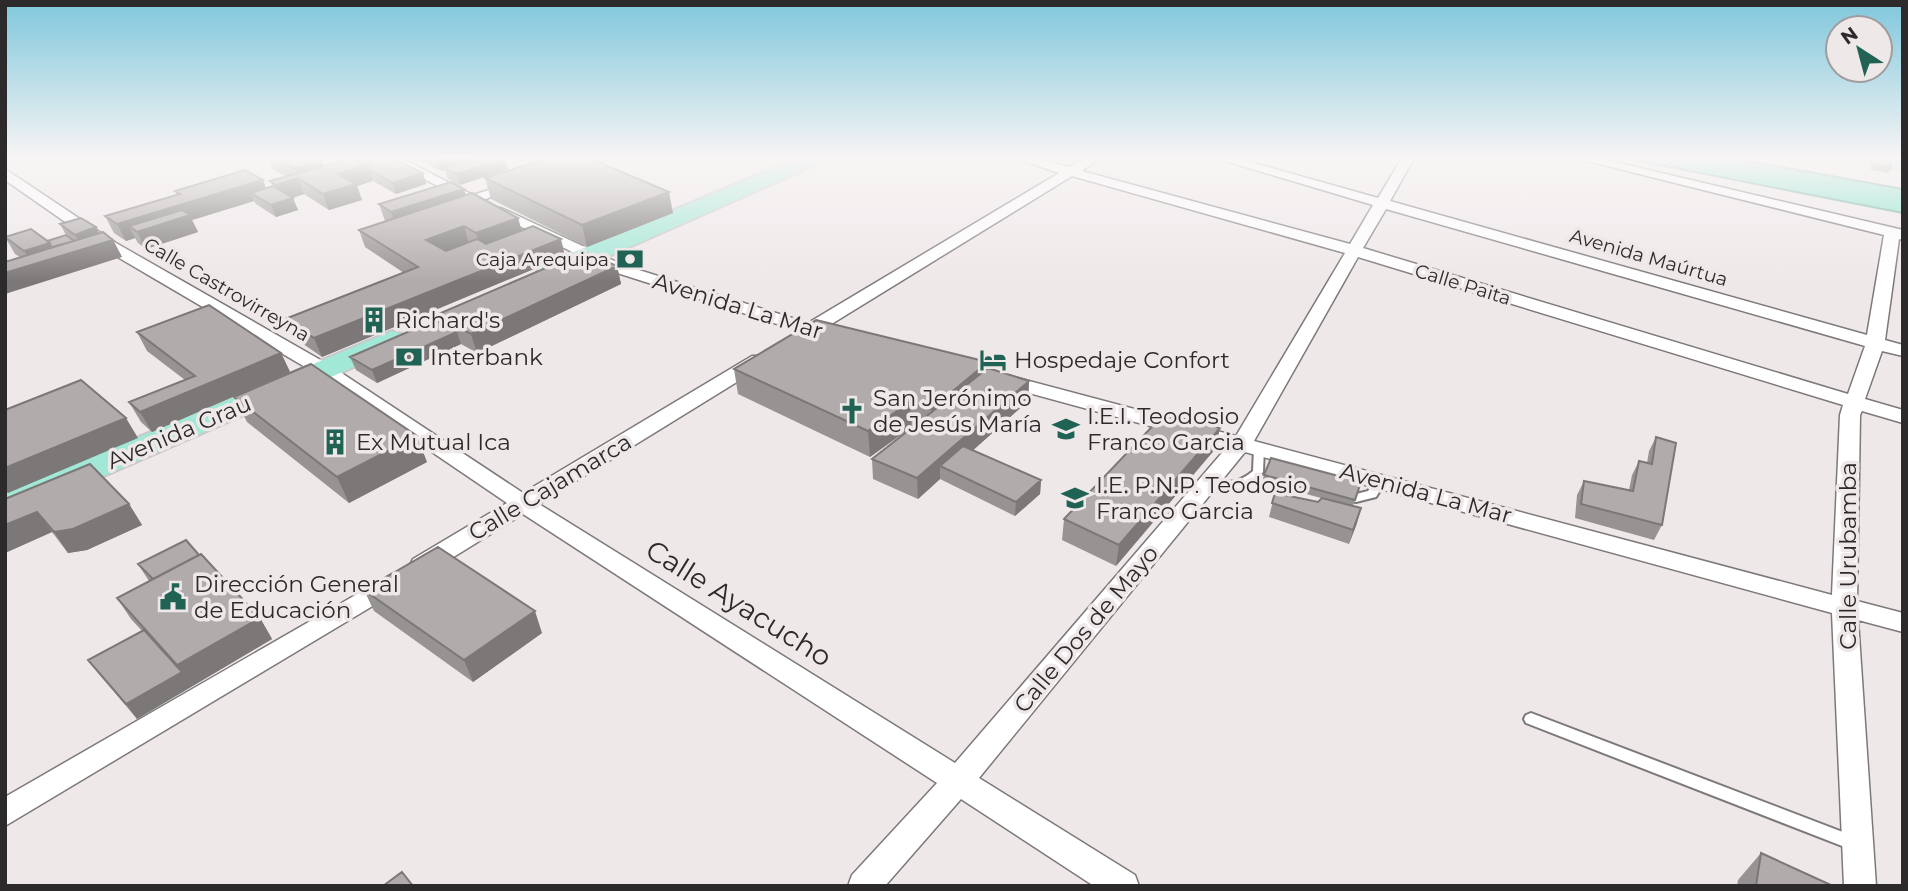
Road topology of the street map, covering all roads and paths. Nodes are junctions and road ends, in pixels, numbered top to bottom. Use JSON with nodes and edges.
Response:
{"nodes":[{"id":1,"x":1384,"y":199,"type":"edge"},
{"id":2,"x":43,"y":200,"type":"edge"},
{"id":3,"x":472,"y":200,"type":"edge"},
{"id":4,"x":719,"y":200,"type":"edge"},
{"id":5,"x":1023,"y":200,"type":"edge"},
{"id":6,"x":1172,"y":200,"type":"edge"},
{"id":7,"x":1386,"y":200,"type":"edge"},
{"id":8,"x":1754,"y":200,"type":"edge"},
{"id":9,"x":1898,"y":234,"type":"edge"},
{"id":10,"x":136,"y":238,"type":"edge"},
{"id":11,"x":110,"y":246,"type":"junction"},
{"id":12,"x":1352,"y":250,"type":"junction"},
{"id":13,"x":84,"y":254,"type":"edge"},
{"id":14,"x":588,"y":256,"type":"junction"},
{"id":15,"x":525,"y":283,"type":"edge"},
{"id":16,"x":809,"y":329,"type":"junction"},
{"id":17,"x":412,"y":332,"type":"edge"},
{"id":18,"x":1875,"y":338,"type":"junction"},
{"id":19,"x":849,"y":340,"type":"edge"},
{"id":20,"x":1903,"y":340,"type":"edge"},
{"id":21,"x":1903,"y":351,"type":"edge"},
{"id":22,"x":324,"y":370,"type":"junction"},
{"id":23,"x":985,"y":375,"type":"edge"},
{"id":24,"x":1852,"y":402,"type":"junction"},
{"id":25,"x":1903,"y":417,"type":"edge"},
{"id":26,"x":1250,"y":445,"type":"junction"},
{"id":27,"x":1381,"y":481,"type":"junction"},
{"id":28,"x":1205,"y":487,"type":"junction"},
{"id":29,"x":1356,"y":498,"type":"edge"},
{"id":30,"x":523,"y":504,"type":"junction"},
{"id":31,"x":5,"y":507,"type":"edge"},
{"id":32,"x":1844,"y":605,"type":"junction"},
{"id":33,"x":1903,"y":623,"type":"edge"},
{"id":34,"x":1531,"y":719,"type":"dead end"},
{"id":35,"x":959,"y":780,"type":"junction"},
{"id":36,"x":5,"y":813,"type":"edge"},
{"id":37,"x":1857,"y":845,"type":"junction"},
{"id":38,"x":864,"y":886,"type":"edge"},
{"id":39,"x":1123,"y":886,"type":"edge"},
{"id":40,"x":1860,"y":886,"type":"edge"}],
"edges":[{"from":1,"to":12,"type":"street","name":"Calle Dos de Mayo"},
{"from":2,"to":11,"type":"street","name":"Calle Castrovirreyna"},
{"from":3,"to":14,"type":"street","name":"Avenida La Mar"},
{"from":4,"to":14,"type":"main road"},
{"from":5,"to":16,"type":"street","name":"Calle Cajamarca"},
{"from":6,"to":12,"type":"street","name":"Calle Paita"},
{"from":7,"to":18,"type":"street","name":"Avenida Maúrtua"},
{"from":8,"to":9,"type":"street"},
{"from":9,"to":18,"type":"street","name":"Calle Urubamba"},
{"from":10,"to":11,"type":"street"},
{"from":11,"to":13,"type":"street"},
{"from":11,"to":22,"type":"street","name":"Calle Castrovirreyna"},
{"from":12,"to":24,"type":"street","name":"Calle Paita"},
{"from":12,"to":26,"type":"street","name":"Calle Dos de Mayo"},
{"from":14,"to":15,"type":"main road"},
{"from":14,"to":16,"type":"street","name":"Avenida La Mar"},
{"from":16,"to":19,"type":"street","name":"Avenida La Mar"},
{"from":16,"to":30,"type":"street","name":"Calle Cajamarca"},
{"from":17,"to":22,"type":"main road","name":"Avenida Grau"},
{"from":18,"to":20,"type":"street","name":"Avenida Maúrtua"},
{"from":18,"to":21,"type":"street","name":"Avenida Maúrtua"},
{"from":18,"to":24,"type":"street","name":"Calle Urubamba"},
{"from":22,"to":30,"type":"street","name":"Calle Ayacucho"},
{"from":22,"to":31,"type":"main road","name":"Avenida Grau"},
{"from":23,"to":26,"type":"street","name":"Avenida La Mar"},
{"from":24,"to":25,"type":"street","name":"Calle Paita"},
{"from":24,"to":32,"type":"street","name":"Calle Urubamba"},
{"from":26,"to":27,"type":"street","name":"Avenida La Mar"},
{"from":26,"to":28,"type":"street","name":"Calle Dos de Mayo"},
{"from":26,"to":28,"type":"lane"},
{"from":27,"to":29,"type":"lane"},
{"from":27,"to":32,"type":"street","name":"Avenida La Mar"},
{"from":28,"to":35,"type":"street","name":"Calle Dos de Mayo"},
{"from":30,"to":35,"type":"street","name":"Calle Ayacucho"},
{"from":30,"to":36,"type":"street","name":"Calle Cajamarca"},
{"from":32,"to":33,"type":"street","name":"Avenida La Mar"},
{"from":32,"to":37,"type":"street","name":"Calle Urubamba"},
{"from":34,"to":37,"type":"lane"},
{"from":35,"to":38,"type":"street","name":"Calle Dos de Mayo"},
{"from":35,"to":39,"type":"street","name":"Calle Ayacucho"},
{"from":37,"to":40,"type":"street","name":"Calle Urubamba"}]}
